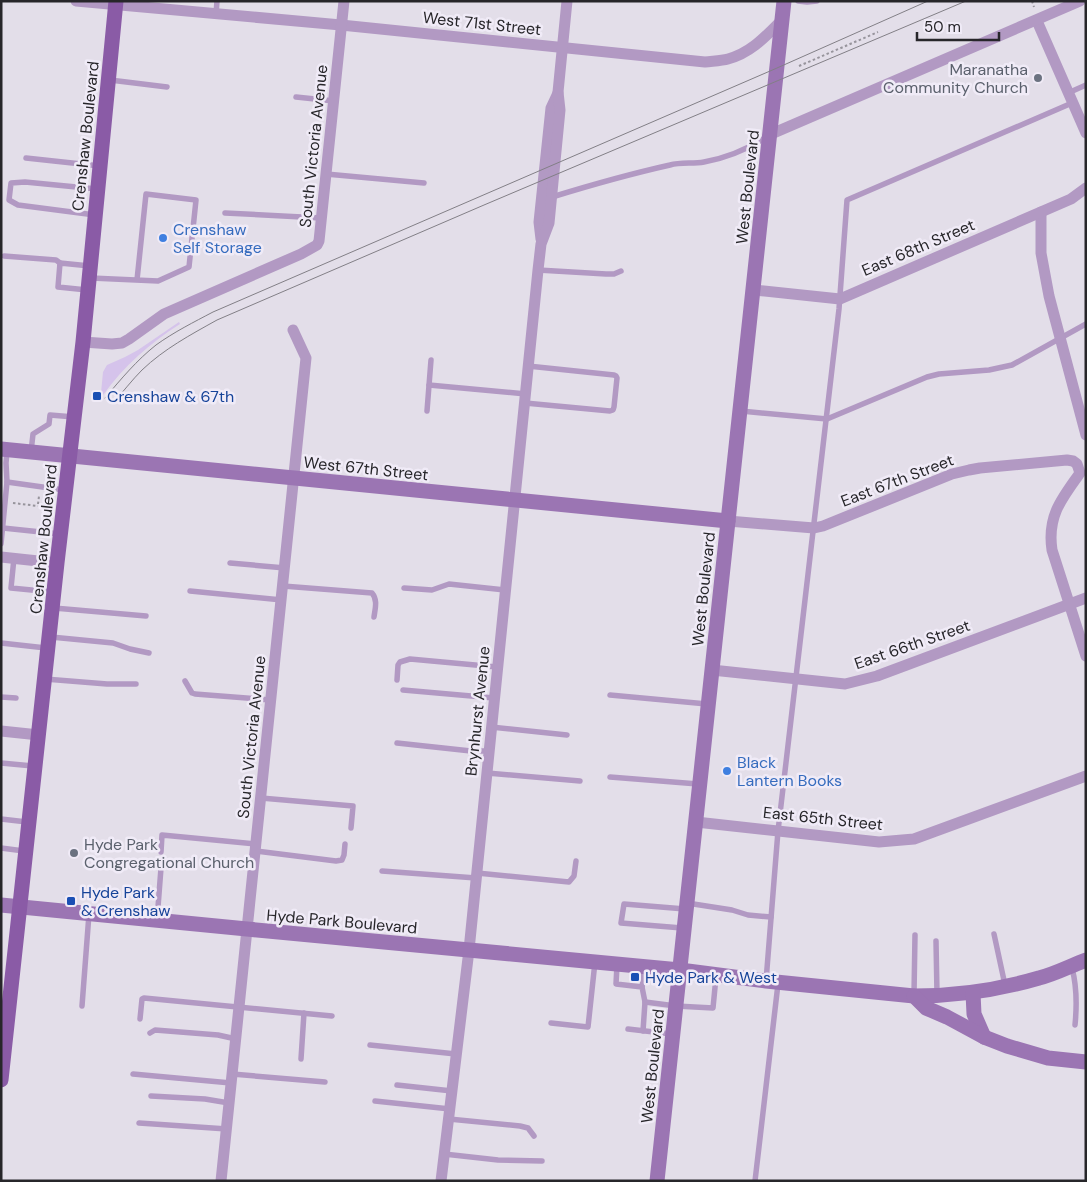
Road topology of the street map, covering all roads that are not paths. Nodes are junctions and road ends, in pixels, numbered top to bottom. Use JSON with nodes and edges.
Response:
{"nodes":[{"id":1,"x":76,"y":1,"type":"edge"},
{"id":2,"x":217,"y":1,"type":"edge"},
{"id":3,"x":344,"y":1,"type":"edge"},
{"id":4,"x":567,"y":1,"type":"edge"},
{"id":5,"x":784,"y":1,"type":"edge"},
{"id":6,"x":798,"y":1,"type":"edge"},
{"id":7,"x":818,"y":1,"type":"edge"},
{"id":8,"x":1080,"y":1,"type":"edge"},
{"id":9,"x":116,"y":3,"type":"edge"},
{"id":10,"x":216,"y":14,"type":"junction"},
{"id":11,"x":782,"y":20,"type":"junction"},
{"id":12,"x":1037,"y":21,"type":"junction"},
{"id":13,"x":342,"y":25,"type":"junction"},
{"id":14,"x":563,"y":47,"type":"junction"},
{"id":15,"x":108,"y":80,"type":"junction"},
{"id":16,"x":1086,"y":86,"type":"edge"},
{"id":17,"x":167,"y":87,"type":"dead end"},
{"id":18,"x":558,"y":92,"type":"junction"},
{"id":19,"x":296,"y":97,"type":"dead end"},
{"id":20,"x":1070,"y":98,"type":"junction"},
{"id":21,"x":334,"y":101,"type":"junction"},
{"id":22,"x":1086,"y":133,"type":"edge"},
{"id":23,"x":769,"y":135,"type":"junction"},
{"id":24,"x":26,"y":158,"type":"dead end"},
{"id":25,"x":100,"y":166,"type":"junction"},
{"id":26,"x":326,"y":174,"type":"junction"},
{"id":27,"x":424,"y":183,"type":"dead end"},
{"id":28,"x":1086,"y":188,"type":"edge"},
{"id":29,"x":97,"y":189,"type":"junction"},
{"id":30,"x":551,"y":197,"type":"junction"},
{"id":31,"x":1041,"y":212,"type":"junction"},
{"id":32,"x":225,"y":213,"type":"dead end"},
{"id":33,"x":95,"y":215,"type":"junction"},
{"id":34,"x":321,"y":218,"type":"junction"},
{"id":35,"x":541,"y":244,"type":"junction"},
{"id":36,"x":4,"y":256,"type":"dead end"},
{"id":37,"x":60,"y":263,"type":"junction"},
{"id":38,"x":538,"y":270,"type":"junction"},
{"id":39,"x":621,"y":271,"type":"dead end"},
{"id":40,"x":89,"y":278,"type":"junction"},
{"id":41,"x":136,"y":280,"type":"junction"},
{"id":42,"x":754,"y":290,"type":"junction"},
{"id":43,"x":840,"y":298,"type":"junction"},
{"id":44,"x":1086,"y":324,"type":"edge"},
{"id":45,"x":293,"y":330,"type":"dead end"},
{"id":46,"x":1061,"y":338,"type":"junction"},
{"id":47,"x":83,"y":342,"type":"junction"},
{"id":48,"x":431,"y":360,"type":"dead end"},
{"id":49,"x":528,"y":366,"type":"junction"},
{"id":50,"x":429,"y":385,"type":"junction"},
{"id":51,"x":525,"y":398,"type":"junction"},
{"id":52,"x":427,"y":411,"type":"dead end"},
{"id":53,"x":740,"y":411,"type":"junction"},
{"id":54,"x":74,"y":417,"type":"junction"},
{"id":55,"x":827,"y":419,"type":"junction"},
{"id":56,"x":1086,"y":435,"type":"edge"},
{"id":57,"x":4,"y":449,"type":"edge"},
{"id":58,"x":31,"y":452,"type":"junction"},
{"id":59,"x":70,"y":456,"type":"junction"},
{"id":60,"x":294,"y":478,"type":"junction"},
{"id":61,"x":7,"y":482,"type":"junction"},
{"id":62,"x":66,"y":490,"type":"junction"},
{"id":63,"x":515,"y":500,"type":"junction"},
{"id":64,"x":728,"y":521,"type":"junction"},
{"id":65,"x":3,"y":528,"type":"junction"},
{"id":66,"x":814,"y":528,"type":"junction"},
{"id":67,"x":60,"y":534,"type":"junction"},
{"id":68,"x":1,"y":544,"type":"edge"},
{"id":69,"x":1,"y":557,"type":"edge"},
{"id":70,"x":14,"y":558,"type":"junction"},
{"id":71,"x":57,"y":563,"type":"junction"},
{"id":72,"x":230,"y":563,"type":"dead end"},
{"id":73,"x":285,"y":568,"type":"junction"},
{"id":74,"x":283,"y":586,"type":"junction"},
{"id":75,"x":404,"y":588,"type":"dead end"},
{"id":76,"x":506,"y":590,"type":"junction"},
{"id":77,"x":190,"y":591,"type":"dead end"},
{"id":78,"x":1086,"y":598,"type":"edge"},
{"id":79,"x":53,"y":600,"type":"junction"},
{"id":80,"x":282,"y":600,"type":"junction"},
{"id":81,"x":1070,"y":605,"type":"junction"},
{"id":82,"x":146,"y":616,"type":"dead end"},
{"id":83,"x":374,"y":617,"type":"dead end"},
{"id":84,"x":49,"y":642,"type":"junction"},
{"id":85,"x":1,"y":643,"type":"edge"},
{"id":86,"x":150,"y":653,"type":"dead end"},
{"id":87,"x":1086,"y":656,"type":"edge"},
{"id":88,"x":497,"y":667,"type":"junction"},
{"id":89,"x":712,"y":670,"type":"junction"},
{"id":90,"x":45,"y":679,"type":"junction"},
{"id":91,"x":796,"y":679,"type":"junction"},
{"id":92,"x":397,"y":680,"type":"dead end"},
{"id":93,"x":185,"y":681,"type":"dead end"},
{"id":94,"x":136,"y":684,"type":"dead end"},
{"id":95,"x":403,"y":690,"type":"dead end"},
{"id":96,"x":610,"y":695,"type":"dead end"},
{"id":97,"x":1,"y":697,"type":"edge"},
{"id":98,"x":16,"y":698,"type":"dead end"},
{"id":99,"x":494,"y":698,"type":"junction"},
{"id":100,"x":271,"y":700,"type":"junction"},
{"id":101,"x":709,"y":704,"type":"junction"},
{"id":102,"x":491,"y":727,"type":"junction"},
{"id":103,"x":1,"y":731,"type":"edge"},
{"id":104,"x":39,"y":735,"type":"junction"},
{"id":105,"x":567,"y":735,"type":"dead end"},
{"id":106,"x":397,"y":743,"type":"dead end"},
{"id":107,"x":489,"y":752,"type":"junction"},
{"id":108,"x":1,"y":763,"type":"edge"},
{"id":109,"x":36,"y":767,"type":"junction"},
{"id":110,"x":487,"y":773,"type":"junction"},
{"id":111,"x":1086,"y":776,"type":"edge"},
{"id":112,"x":610,"y":778,"type":"dead end"},
{"id":113,"x":580,"y":781,"type":"dead end"},
{"id":114,"x":700,"y":784,"type":"junction"},
{"id":115,"x":261,"y":798,"type":"junction"},
{"id":116,"x":1,"y":819,"type":"edge"},
{"id":117,"x":30,"y":822,"type":"junction"},
{"id":118,"x":696,"y":822,"type":"junction"},
{"id":119,"x":352,"y":828,"type":"dead end"},
{"id":120,"x":778,"y":830,"type":"junction"},
{"id":121,"x":346,"y":844,"type":"dead end"},
{"id":122,"x":1,"y":848,"type":"edge"},
{"id":123,"x":256,"y":848,"type":"junction"},
{"id":124,"x":26,"y":851,"type":"junction"},
{"id":125,"x":161,"y":852,"type":"dead end"},
{"id":126,"x":576,"y":861,"type":"dead end"},
{"id":127,"x":161,"y":868,"type":"dead end"},
{"id":128,"x":382,"y":871,"type":"dead end"},
{"id":129,"x":476,"y":875,"type":"junction"},
{"id":130,"x":1,"y":905,"type":"edge"},
{"id":131,"x":687,"y":906,"type":"junction"},
{"id":132,"x":21,"y":907,"type":"junction"},
{"id":133,"x":88,"y":914,"type":"junction"},
{"id":134,"x":771,"y":917,"type":"junction"},
{"id":135,"x":156,"y":920,"type":"junction"},
{"id":136,"x":684,"y":928,"type":"junction"},
{"id":137,"x":248,"y":930,"type":"junction"},
{"id":138,"x":994,"y":934,"type":"dead end"},
{"id":139,"x":915,"y":935,"type":"dead end"},
{"id":140,"x":936,"y":941,"type":"dead end"},
{"id":141,"x":469,"y":950,"type":"junction"},
{"id":142,"x":595,"y":962,"type":"junction"},
{"id":143,"x":1079,"y":963,"type":"edge"},
{"id":144,"x":617,"y":964,"type":"junction"},
{"id":145,"x":645,"y":966,"type":"junction"},
{"id":146,"x":680,"y":970,"type":"junction"},
{"id":147,"x":716,"y":974,"type":"junction"},
{"id":148,"x":772,"y":981,"type":"junction"},
{"id":149,"x":642,"y":987,"type":"junction"},
{"id":150,"x":1005,"y":987,"type":"junction"},
{"id":151,"x":973,"y":993,"type":"junction"},
{"id":152,"x":914,"y":996,"type":"junction"},
{"id":153,"x":937,"y":996,"type":"junction"},
{"id":154,"x":645,"y":1002,"type":"junction"},
{"id":155,"x":82,"y":1006,"type":"dead end"},
{"id":156,"x":676,"y":1006,"type":"junction"},
{"id":157,"x":239,"y":1007,"type":"junction"},
{"id":158,"x":304,"y":1013,"type":"junction"},
{"id":159,"x":332,"y":1016,"type":"dead end"},
{"id":160,"x":140,"y":1019,"type":"dead end"},
{"id":161,"x":551,"y":1023,"type":"dead end"},
{"id":162,"x":1075,"y":1025,"type":"dead end"},
{"id":163,"x":628,"y":1029,"type":"dead end"},
{"id":164,"x":643,"y":1031,"type":"junction"},
{"id":165,"x":150,"y":1033,"type":"dead end"},
{"id":166,"x":673,"y":1034,"type":"junction"},
{"id":167,"x":984,"y":1037,"type":"junction"},
{"id":168,"x":236,"y":1039,"type":"junction"},
{"id":169,"x":3,"y":1043,"type":"edge"},
{"id":170,"x":370,"y":1045,"type":"dead end"},
{"id":171,"x":456,"y":1054,"type":"junction"},
{"id":172,"x":301,"y":1059,"type":"dead end"},
{"id":173,"x":1086,"y":1062,"type":"edge"},
{"id":174,"x":2,"y":1064,"type":"edge"},
{"id":175,"x":133,"y":1074,"type":"dead end"},
{"id":176,"x":232,"y":1078,"type":"junction"},
{"id":177,"x":1,"y":1080,"type":"edge"},
{"id":178,"x":325,"y":1082,"type":"dead end"},
{"id":179,"x":397,"y":1085,"type":"dead end"},
{"id":180,"x":452,"y":1091,"type":"junction"},
{"id":181,"x":150,"y":1096,"type":"dead end"},
{"id":182,"x":375,"y":1101,"type":"dead end"},
{"id":183,"x":229,"y":1103,"type":"junction"},
{"id":184,"x":449,"y":1114,"type":"junction"},
{"id":185,"x":139,"y":1123,"type":"dead end"},
{"id":186,"x":227,"y":1129,"type":"junction"},
{"id":187,"x":534,"y":1136,"type":"dead end"},
{"id":188,"x":444,"y":1154,"type":"junction"},
{"id":189,"x":542,"y":1162,"type":"dead end"},
{"id":190,"x":221,"y":1181,"type":"edge"},
{"id":191,"x":441,"y":1181,"type":"edge"},
{"id":192,"x":657,"y":1181,"type":"edge"},
{"id":193,"x":755,"y":1181,"type":"edge"}],
"edges":[{"from":1,"to":9,"type":"street","name":"West 71st Street"},
{"from":2,"to":10,"type":"lane"},
{"from":3,"to":13,"type":"street","name":"South Victoria Avenue"},
{"from":4,"to":14,"type":"street","name":"Brynhurst Avenue"},
{"from":5,"to":11,"type":"street","name":"West Boulevard"},
{"from":6,"to":7,"type":"lane"},
{"from":8,"to":12,"type":"street"},
{"from":9,"to":10,"type":"street","name":"West 71st Street"},
{"from":9,"to":15,"type":"main road","name":"Crenshaw Boulevard"},
{"from":10,"to":13,"type":"street","name":"West 71st Street"},
{"from":11,"to":14,"type":"street","name":"West 71st Street"},
{"from":11,"to":23,"type":"street","name":"West Boulevard"},
{"from":12,"to":20,"type":"street"},
{"from":12,"to":23,"type":"street"},
{"from":13,"to":14,"type":"street","name":"West 71st Street"},
{"from":13,"to":21,"type":"street","name":"South Victoria Avenue"},
{"from":14,"to":18,"type":"street","name":"Brynhurst Avenue"},
{"from":15,"to":17,"type":"lane"},
{"from":15,"to":25,"type":"main road","name":"Crenshaw Boulevard"},
{"from":16,"to":20,"type":"lane"},
{"from":18,"to":30,"type":"street","name":"Brynhurst Avenue"},
{"from":18,"to":35,"type":"street","name":"Brynhurst Avenue"},
{"from":19,"to":21,"type":"lane"},
{"from":20,"to":22,"type":"street"},
{"from":20,"to":43,"type":"lane"},
{"from":21,"to":26,"type":"street","name":"South Victoria Avenue"},
{"from":23,"to":30,"type":"lane"},
{"from":23,"to":42,"type":"street","name":"West Boulevard"},
{"from":24,"to":25,"type":"lane"},
{"from":25,"to":29,"type":"main road","name":"Crenshaw Boulevard"},
{"from":26,"to":27,"type":"lane"},
{"from":26,"to":34,"type":"street","name":"South Victoria Avenue"},
{"from":28,"to":31,"type":"street","name":"East 68th Street"},
{"from":29,"to":33,"type":"main road","name":"Crenshaw Boulevard"},
{"from":29,"to":33,"type":"lane"},
{"from":30,"to":35,"type":"street","name":"Brynhurst Avenue"},
{"from":31,"to":43,"type":"street","name":"East 68th Street"},
{"from":31,"to":46,"type":"street"},
{"from":32,"to":34,"type":"lane"},
{"from":33,"to":40,"type":"main road","name":"Crenshaw Boulevard"},
{"from":34,"to":47,"type":"street","name":"South Victoria Avenue"},
{"from":35,"to":38,"type":"street","name":"Brynhurst Avenue"},
{"from":36,"to":37,"type":"lane"},
{"from":37,"to":40,"type":"lane"},
{"from":37,"to":40,"type":"lane"},
{"from":38,"to":39,"type":"lane"},
{"from":38,"to":49,"type":"street","name":"Brynhurst Avenue"},
{"from":40,"to":41,"type":"lane"},
{"from":40,"to":47,"type":"main road","name":"Crenshaw Boulevard"},
{"from":41,"to":41,"type":"lane"},
{"from":42,"to":43,"type":"street","name":"East 68th Street"},
{"from":42,"to":53,"type":"street","name":"West Boulevard"},
{"from":43,"to":55,"type":"lane"},
{"from":44,"to":46,"type":"lane"},
{"from":45,"to":60,"type":"street","name":"South Victoria Avenue"},
{"from":46,"to":55,"type":"lane"},
{"from":46,"to":56,"type":"street"},
{"from":47,"to":54,"type":"main road","name":"Crenshaw Boulevard"},
{"from":48,"to":50,"type":"lane"},
{"from":49,"to":51,"type":"street","name":"Brynhurst Avenue"},
{"from":49,"to":51,"type":"lane"},
{"from":50,"to":51,"type":"lane"},
{"from":50,"to":52,"type":"lane"},
{"from":51,"to":63,"type":"street","name":"Brynhurst Avenue"},
{"from":53,"to":55,"type":"lane"},
{"from":53,"to":64,"type":"street","name":"West Boulevard"},
{"from":54,"to":58,"type":"lane"},
{"from":54,"to":59,"type":"main road","name":"Crenshaw Boulevard"},
{"from":55,"to":66,"type":"lane"},
{"from":57,"to":58,"type":"street","name":"West 67th Street"},
{"from":57,"to":61,"type":"lane"},
{"from":58,"to":59,"type":"street","name":"West 67th Street"},
{"from":59,"to":60,"type":"street","name":"West 67th Street"},
{"from":59,"to":62,"type":"main road","name":"Crenshaw Boulevard"},
{"from":60,"to":63,"type":"street","name":"West 67th Street"},
{"from":60,"to":73,"type":"street","name":"South Victoria Avenue"},
{"from":61,"to":62,"type":"lane"},
{"from":61,"to":65,"type":"lane"},
{"from":62,"to":67,"type":"main road","name":"Crenshaw Boulevard"},
{"from":63,"to":64,"type":"street","name":"West 67th Street"},
{"from":63,"to":76,"type":"street","name":"Brynhurst Avenue"},
{"from":64,"to":66,"type":"street","name":"East 67th Street"},
{"from":64,"to":89,"type":"street","name":"West Boulevard"},
{"from":65,"to":67,"type":"lane"},
{"from":65,"to":68,"type":"lane"},
{"from":66,"to":81,"type":"street","name":"East 67th Street"},
{"from":66,"to":91,"type":"lane"},
{"from":67,"to":71,"type":"main road","name":"Crenshaw Boulevard"},
{"from":69,"to":70,"type":"street"},
{"from":70,"to":71,"type":"street"},
{"from":70,"to":79,"type":"lane"},
{"from":71,"to":79,"type":"main road","name":"Crenshaw Boulevard"},
{"from":72,"to":73,"type":"lane"},
{"from":73,"to":74,"type":"street","name":"South Victoria Avenue"},
{"from":74,"to":80,"type":"street","name":"South Victoria Avenue"},
{"from":74,"to":83,"type":"lane"},
{"from":75,"to":76,"type":"lane"},
{"from":76,"to":88,"type":"street","name":"Brynhurst Avenue"},
{"from":77,"to":80,"type":"lane"},
{"from":78,"to":81,"type":"street","name":"East 66th Street"},
{"from":79,"to":82,"type":"lane"},
{"from":79,"to":84,"type":"main road","name":"Crenshaw Boulevard"},
{"from":80,"to":100,"type":"street","name":"South Victoria Avenue"},
{"from":81,"to":87,"type":"street"},
{"from":81,"to":91,"type":"street","name":"East 66th Street"},
{"from":84,"to":85,"type":"lane"},
{"from":84,"to":86,"type":"lane"},
{"from":84,"to":90,"type":"main road","name":"Crenshaw Boulevard"},
{"from":88,"to":92,"type":"lane"},
{"from":88,"to":99,"type":"street","name":"Brynhurst Avenue"},
{"from":89,"to":91,"type":"street","name":"East 66th Street"},
{"from":89,"to":101,"type":"street","name":"West Boulevard"},
{"from":90,"to":94,"type":"lane"},
{"from":90,"to":104,"type":"main road","name":"Crenshaw Boulevard"},
{"from":91,"to":120,"type":"lane"},
{"from":93,"to":100,"type":"lane"},
{"from":95,"to":99,"type":"lane"},
{"from":96,"to":101,"type":"lane"},
{"from":97,"to":98,"type":"lane"},
{"from":99,"to":102,"type":"street","name":"Brynhurst Avenue"},
{"from":100,"to":115,"type":"street","name":"South Victoria Avenue"},
{"from":101,"to":114,"type":"street","name":"West Boulevard"},
{"from":102,"to":105,"type":"lane"},
{"from":102,"to":107,"type":"street","name":"Brynhurst Avenue"},
{"from":103,"to":104,"type":"street"},
{"from":104,"to":109,"type":"main road","name":"Crenshaw Boulevard"},
{"from":106,"to":107,"type":"lane"},
{"from":107,"to":110,"type":"street","name":"Brynhurst Avenue"},
{"from":108,"to":109,"type":"lane"},
{"from":109,"to":117,"type":"main road","name":"Crenshaw Boulevard"},
{"from":110,"to":113,"type":"lane"},
{"from":110,"to":129,"type":"street","name":"Brynhurst Avenue"},
{"from":111,"to":120,"type":"street","name":"East 65th Street"},
{"from":112,"to":114,"type":"lane"},
{"from":114,"to":118,"type":"street","name":"West Boulevard"},
{"from":115,"to":119,"type":"lane"},
{"from":115,"to":123,"type":"street","name":"South Victoria Avenue"},
{"from":116,"to":117,"type":"lane"},
{"from":117,"to":124,"type":"main road","name":"Crenshaw Boulevard"},
{"from":118,"to":120,"type":"street","name":"East 65th Street"},
{"from":118,"to":131,"type":"street","name":"West Boulevard"},
{"from":120,"to":134,"type":"lane"},
{"from":121,"to":123,"type":"lane"},
{"from":122,"to":124,"type":"lane"},
{"from":123,"to":125,"type":"lane"},
{"from":123,"to":137,"type":"street","name":"South Victoria Avenue"},
{"from":124,"to":132,"type":"main road","name":"Crenshaw Boulevard"},
{"from":126,"to":129,"type":"lane"},
{"from":127,"to":135,"type":"lane"},
{"from":128,"to":129,"type":"lane"},
{"from":129,"to":141,"type":"street","name":"Brynhurst Avenue"},
{"from":130,"to":132,"type":"street","name":"Hyde Park Boulevard"},
{"from":131,"to":134,"type":"lane"},
{"from":131,"to":136,"type":"street","name":"West Boulevard"},
{"from":131,"to":136,"type":"lane"},
{"from":132,"to":133,"type":"street","name":"Hyde Park Boulevard"},
{"from":132,"to":169,"type":"main road","name":"Crenshaw Boulevard"},
{"from":133,"to":135,"type":"street","name":"Hyde Park Boulevard"},
{"from":133,"to":155,"type":"lane"},
{"from":134,"to":148,"type":"lane"},
{"from":135,"to":137,"type":"street","name":"Hyde Park Boulevard"},
{"from":136,"to":146,"type":"street","name":"West Boulevard"},
{"from":137,"to":141,"type":"street","name":"Hyde Park Boulevard"},
{"from":137,"to":157,"type":"street","name":"South Victoria Avenue"},
{"from":138,"to":150,"type":"lane"},
{"from":139,"to":152,"type":"lane"},
{"from":140,"to":153,"type":"lane"},
{"from":141,"to":142,"type":"street","name":"Hyde Park Boulevard"},
{"from":141,"to":171,"type":"street","name":"Brynhurst Avenue"},
{"from":142,"to":144,"type":"street","name":"Hyde Park Boulevard"},
{"from":142,"to":161,"type":"lane"},
{"from":143,"to":150,"type":"street","name":"Hyde Park Boulevard"},
{"from":143,"to":162,"type":"lane"},
{"from":144,"to":145,"type":"street","name":"Hyde Park Boulevard"},
{"from":144,"to":149,"type":"lane"},
{"from":145,"to":146,"type":"street","name":"Hyde Park Boulevard"},
{"from":145,"to":149,"type":"lane"},
{"from":146,"to":147,"type":"street","name":"Hyde Park Boulevard"},
{"from":146,"to":156,"type":"street","name":"West Boulevard"},
{"from":147,"to":148,"type":"street","name":"Hyde Park Boulevard"},
{"from":147,"to":156,"type":"lane"},
{"from":148,"to":152,"type":"street","name":"Hyde Park Boulevard"},
{"from":148,"to":193,"type":"lane"},
{"from":149,"to":154,"type":"lane"},
{"from":150,"to":151,"type":"street","name":"Hyde Park Boulevard"},
{"from":151,"to":153,"type":"street","name":"Hyde Park Boulevard"},
{"from":151,"to":167,"type":"street"},
{"from":152,"to":153,"type":"street","name":"Hyde Park Boulevard"},
{"from":152,"to":167,"type":"street"},
{"from":154,"to":156,"type":"lane"},
{"from":154,"to":164,"type":"lane"},
{"from":156,"to":166,"type":"street","name":"West Boulevard"},
{"from":157,"to":158,"type":"lane"},
{"from":157,"to":160,"type":"lane"},
{"from":157,"to":168,"type":"street","name":"South Victoria Avenue"},
{"from":158,"to":159,"type":"lane"},
{"from":158,"to":172,"type":"lane"},
{"from":163,"to":164,"type":"lane"},
{"from":164,"to":166,"type":"lane"},
{"from":165,"to":168,"type":"lane"},
{"from":166,"to":192,"type":"street","name":"West Boulevard"},
{"from":167,"to":173,"type":"street"},
{"from":168,"to":176,"type":"street","name":"South Victoria Avenue"},
{"from":169,"to":174,"type":"main road","name":"Crenshaw Boulevard"},
{"from":170,"to":171,"type":"lane"},
{"from":171,"to":180,"type":"street","name":"Brynhurst Avenue"},
{"from":174,"to":177,"type":"main road","name":"Crenshaw Boulevard"},
{"from":175,"to":176,"type":"lane"},
{"from":176,"to":178,"type":"lane"},
{"from":176,"to":183,"type":"street","name":"South Victoria Avenue"},
{"from":179,"to":180,"type":"lane"},
{"from":180,"to":184,"type":"street","name":"Brynhurst Avenue"},
{"from":181,"to":183,"type":"lane"},
{"from":182,"to":184,"type":"lane"},
{"from":183,"to":186,"type":"street","name":"South Victoria Avenue"},
{"from":184,"to":187,"type":"lane"},
{"from":184,"to":188,"type":"street","name":"Brynhurst Avenue"},
{"from":185,"to":186,"type":"lane"},
{"from":186,"to":190,"type":"street","name":"South Victoria Avenue"},
{"from":188,"to":189,"type":"lane"},
{"from":188,"to":191,"type":"street","name":"Brynhurst Avenue"}]}
